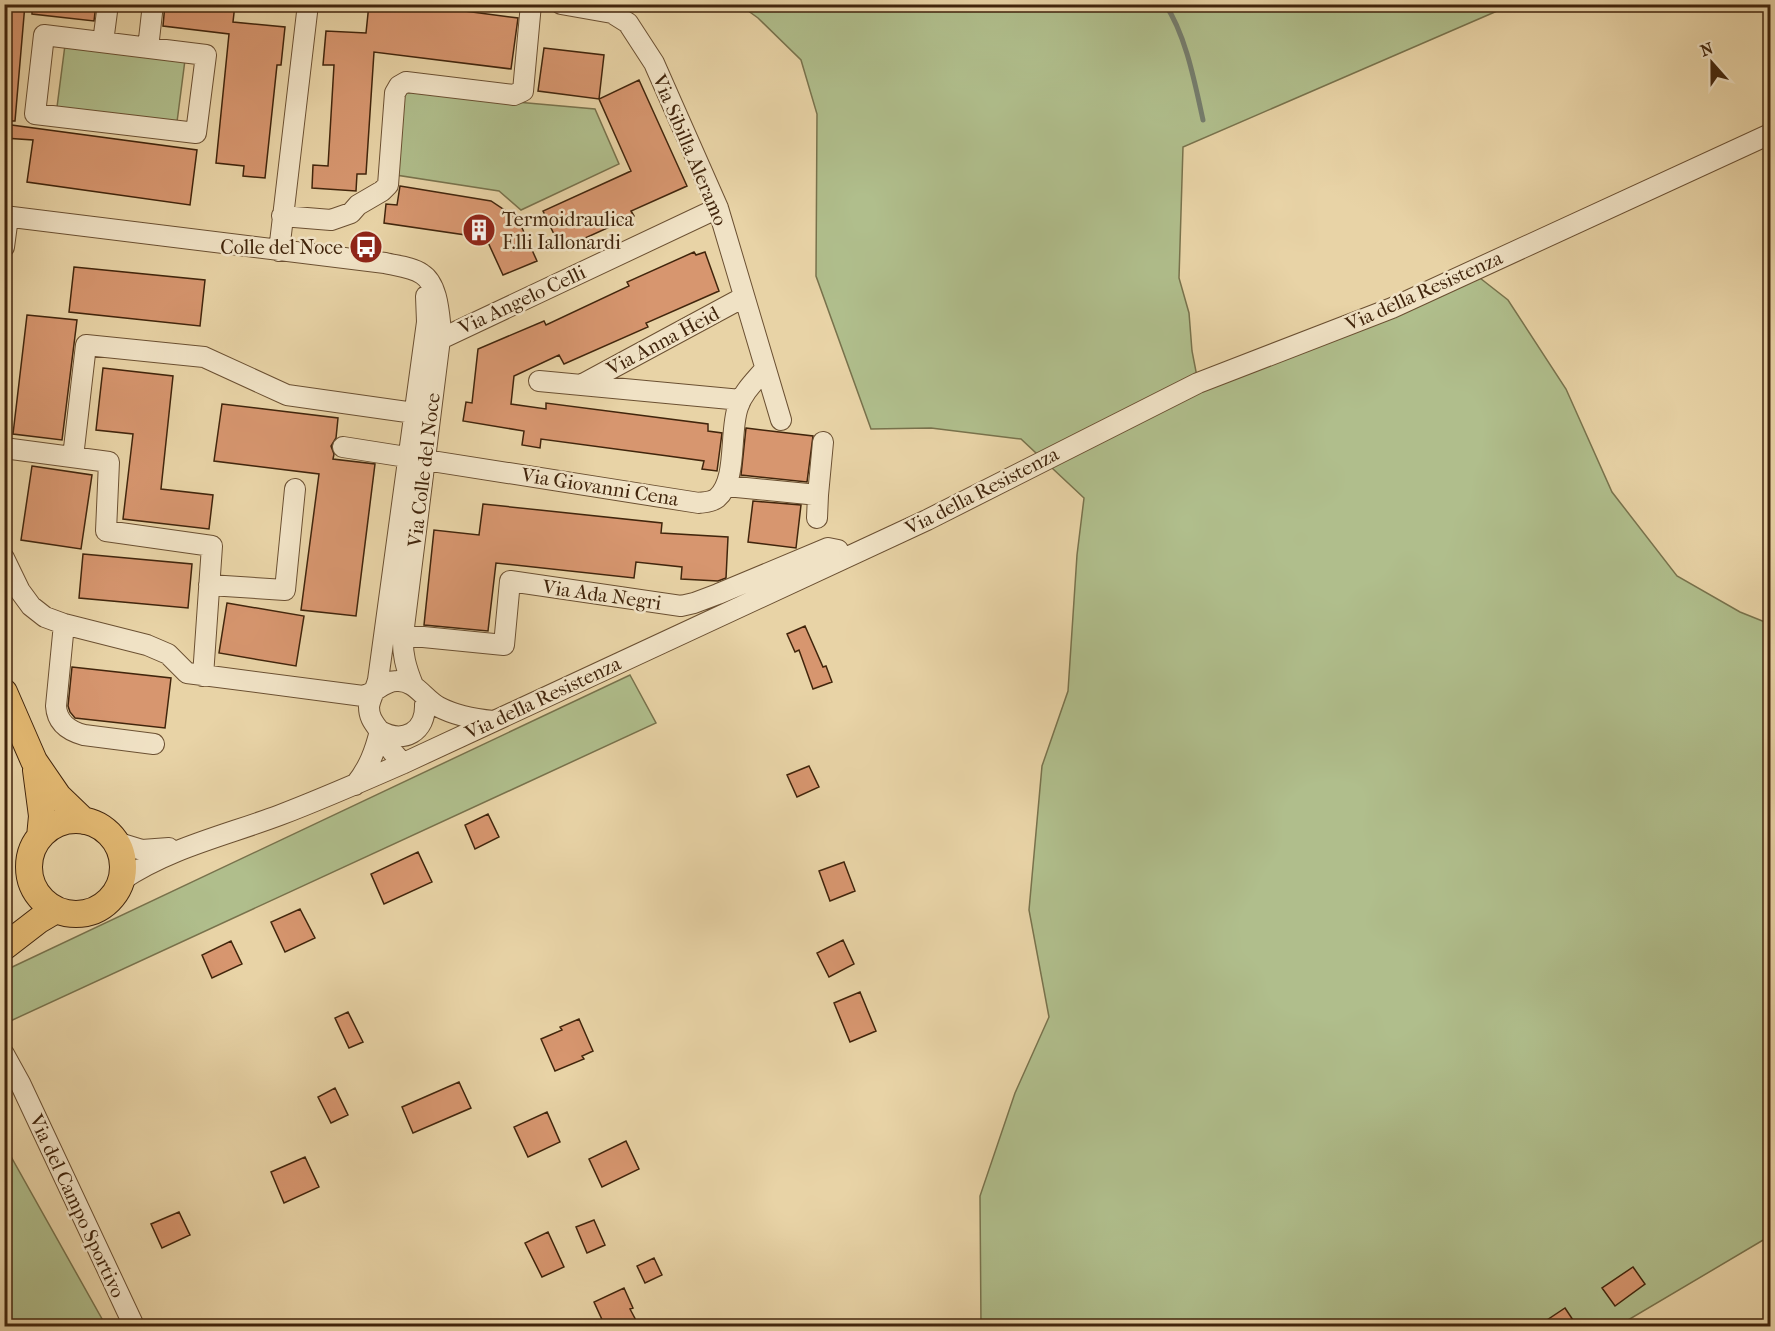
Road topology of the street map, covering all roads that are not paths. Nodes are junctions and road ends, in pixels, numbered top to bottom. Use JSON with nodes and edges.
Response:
{"nodes":[{"id":1,"x":108,"y":4,"type":"edge"},
{"id":2,"x":153,"y":4,"type":"edge"},
{"id":3,"x":308,"y":4,"type":"edge"},
{"id":4,"x":531,"y":4,"type":"edge"},
{"id":5,"x":561,"y":4,"type":"edge"},
{"id":6,"x":103,"y":42,"type":"junction"},
{"id":7,"x":148,"y":48,"type":"junction"},
{"id":8,"x":1770,"y":134,"type":"edge"},
{"id":9,"x":718,"y":208,"type":"junction"},
{"id":10,"x":6,"y":216,"type":"edge"},
{"id":11,"x":282,"y":216,"type":"junction"},
{"id":12,"x":4,"y":247,"type":"edge"},
{"id":13,"x":279,"y":251,"type":"junction"},
{"id":14,"x":744,"y":297,"type":"junction"},
{"id":15,"x":432,"y":343,"type":"junction"},
{"id":16,"x":765,"y":369,"type":"junction"},
{"id":17,"x":539,"y":381,"type":"dead end"},
{"id":18,"x":581,"y":385,"type":"junction"},
{"id":19,"x":741,"y":400,"type":"junction"},
{"id":20,"x":414,"y":413,"type":"junction"},
{"id":21,"x":781,"y":420,"type":"dead end"},
{"id":22,"x":823,"y":442,"type":"dead end"},
{"id":23,"x":343,"y":447,"type":"dead end"},
{"id":24,"x":4,"y":448,"type":"edge"},
{"id":25,"x":73,"y":457,"type":"junction"},
{"id":26,"x":417,"y":459,"type":"junction"},
{"id":27,"x":726,"y":486,"type":"junction"},
{"id":28,"x":295,"y":489,"type":"dead end"},
{"id":29,"x":818,"y":495,"type":"junction"},
{"id":30,"x":816,"y":518,"type":"dead end"},
{"id":31,"x":4,"y":558,"type":"edge"},
{"id":32,"x":842,"y":559,"type":"junction"},
{"id":33,"x":209,"y":585,"type":"junction"},
{"id":34,"x":63,"y":624,"type":"junction"},
{"id":35,"x":403,"y":635,"type":"junction"},
{"id":36,"x":203,"y":675,"type":"junction"},
{"id":37,"x":375,"y":691,"type":"junction"},
{"id":38,"x":4,"y":692,"type":"edge"},
{"id":39,"x":339,"y":693,"type":"junction"},
{"id":40,"x":420,"y":694,"type":"junction"},
{"id":41,"x":493,"y":721,"type":"junction"},
{"id":42,"x":375,"y":724,"type":"junction"},
{"id":43,"x":154,"y":744,"type":"dead end"},
{"id":44,"x":432,"y":749,"type":"junction"},
{"id":45,"x":34,"y":761,"type":"junction"},
{"id":46,"x":404,"y":763,"type":"junction"},
{"id":47,"x":355,"y":785,"type":"junction"},
{"id":48,"x":84,"y":821,"type":"junction"},
{"id":49,"x":40,"y":837,"type":"junction"},
{"id":50,"x":116,"y":842,"type":"junction"},
{"id":51,"x":193,"y":845,"type":"junction"},
{"id":52,"x":122,"y":880,"type":"junction"},
{"id":53,"x":31,"y":882,"type":"junction"},
{"id":54,"x":56,"y":910,"type":"junction"},
{"id":55,"x":4,"y":937,"type":"edge"},
{"id":56,"x":4,"y":947,"type":"edge"},
{"id":57,"x":4,"y":1054,"type":"edge"},
{"id":58,"x":134,"y":1326,"type":"edge"}],
"edges":[{"from":1,"to":6,"type":"street"},
{"from":2,"to":7,"type":"street"},
{"from":3,"to":11,"type":"street"},
{"from":4,"to":11,"type":"street"},
{"from":5,"to":9,"type":"street","name":"Via Sibilla Aleramo"},
{"from":6,"to":7,"type":"street"},
{"from":6,"to":7,"type":"street"},
{"from":8,"to":32,"type":"street","name":"Via della Resistenza"},
{"from":9,"to":14,"type":"street","name":"Via Sibilla Aleramo"},
{"from":9,"to":15,"type":"street","name":"Via Angelo Celli"},
{"from":10,"to":12,"type":"street"},
{"from":10,"to":13,"type":"street","name":"Via Colle del Noce"},
{"from":11,"to":13,"type":"street"},
{"from":13,"to":15,"type":"street","name":"Via Colle del Noce"},
{"from":14,"to":16,"type":"street","name":"Via Sibilla Aleramo"},
{"from":14,"to":18,"type":"street","name":"Via Anna Heid"},
{"from":15,"to":20,"type":"street","name":"Via Colle del Noce"},
{"from":15,"to":26,"type":"street","name":"Via Colle del Noce"},
{"from":16,"to":19,"type":"street"},
{"from":16,"to":21,"type":"street","name":"Via Sibilla Aleramo"},
{"from":17,"to":18,"type":"street","name":"Via Anna Heid"},
{"from":18,"to":19,"type":"street","name":"Via Anna Heid"},
{"from":19,"to":27,"type":"street"},
{"from":20,"to":25,"type":"street"},
{"from":20,"to":26,"type":"street","name":"Via Colle del Noce"},
{"from":22,"to":29,"type":"street"},
{"from":23,"to":26,"type":"street","name":"Via Giovanni Cena"},
{"from":24,"to":25,"type":"street"},
{"from":25,"to":33,"type":"street"},
{"from":26,"to":27,"type":"street","name":"Via Giovanni Cena"},
{"from":26,"to":35,"type":"street","name":"Via Colle del Noce"},
{"from":26,"to":37,"type":"street","name":"Via Colle del Noce"},
{"from":27,"to":29,"type":"street"},
{"from":28,"to":33,"type":"street"},
{"from":29,"to":30,"type":"street"},
{"from":31,"to":34,"type":"street"},
{"from":32,"to":35,"type":"street","name":"Via Ada Negri"},
{"from":32,"to":41,"type":"street","name":"Via della Resistenza"},
{"from":33,"to":36,"type":"street"},
{"from":34,"to":36,"type":"street"},
{"from":34,"to":43,"type":"street"},
{"from":35,"to":40,"type":"street","name":"Via Colle del Noce"},
{"from":36,"to":39,"type":"street"},
{"from":37,"to":39,"type":"street"},
{"from":37,"to":40,"type":"street"},
{"from":37,"to":42,"type":"street","name":"Via Colle del Noce"},
{"from":38,"to":45,"type":"main road"},
{"from":39,"to":42,"type":"street"},
{"from":40,"to":41,"type":"street"},
{"from":40,"to":42,"type":"street"},
{"from":40,"to":44,"type":"street","name":"Via Colle del Noce"},
{"from":41,"to":44,"type":"street","name":"Via della Resistenza"},
{"from":42,"to":46,"type":"street"},
{"from":42,"to":47,"type":"street","name":"Via Colle del Noce"},
{"from":44,"to":46,"type":"street","name":"Via della Resistenza"},
{"from":45,"to":48,"type":"main road"},
{"from":45,"to":49,"type":"main road"},
{"from":46,"to":47,"type":"street","name":"Via della Resistenza"},
{"from":47,"to":51,"type":"street","name":"Via della Resistenza"},
{"from":48,"to":49,"type":"main road"},
{"from":48,"to":50,"type":"main road"},
{"from":49,"to":53,"type":"main road"},
{"from":50,"to":51,"type":"street","name":"Via della Resistenza"},
{"from":50,"to":52,"type":"main road"},
{"from":51,"to":52,"type":"street","name":"Via della Resistenza"},
{"from":52,"to":54,"type":"main road"},
{"from":53,"to":54,"type":"main road"},
{"from":53,"to":55,"type":"main road"},
{"from":54,"to":56,"type":"main road"},
{"from":57,"to":58,"type":"street","name":"Via del Campo Sportivo"}]}
